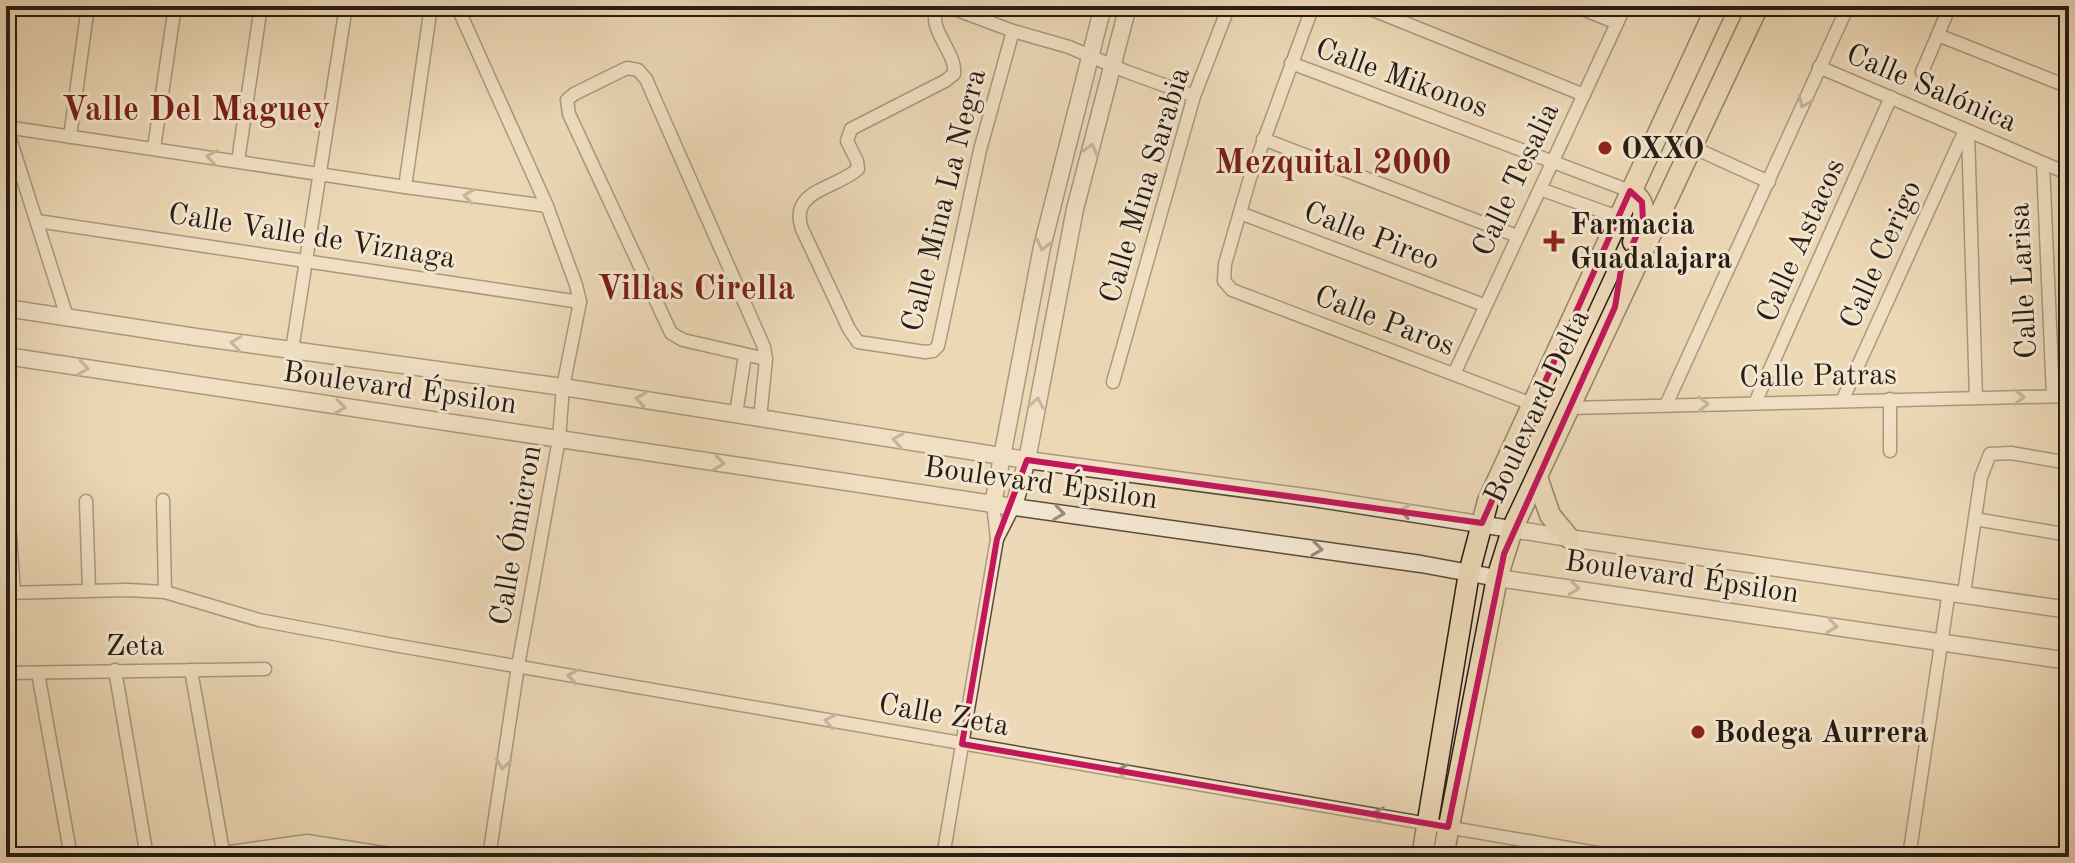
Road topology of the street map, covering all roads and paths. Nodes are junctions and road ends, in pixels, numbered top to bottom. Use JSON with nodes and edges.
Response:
{"nodes":[{"id":1,"x":88,"y":6,"type":"edge"},
{"id":2,"x":175,"y":6,"type":"edge"},
{"id":3,"x":261,"y":6,"type":"edge"},
{"id":4,"x":346,"y":6,"type":"edge"},
{"id":5,"x":431,"y":6,"type":"edge"},
{"id":6,"x":457,"y":6,"type":"edge"},
{"id":7,"x":1103,"y":6,"type":"edge"},
{"id":8,"x":1128,"y":6,"type":"edge"},
{"id":9,"x":1229,"y":6,"type":"edge"},
{"id":10,"x":1313,"y":6,"type":"edge"},
{"id":11,"x":1363,"y":6,"type":"edge"},
{"id":12,"x":1575,"y":6,"type":"edge"},
{"id":13,"x":1625,"y":6,"type":"edge"},
{"id":14,"x":1717,"y":6,"type":"edge"},
{"id":15,"x":1758,"y":6,"type":"edge"},
{"id":16,"x":1848,"y":6,"type":"edge"},
{"id":17,"x":1950,"y":6,"type":"edge"},
{"id":18,"x":1617,"y":23,"type":"junction"},
{"id":19,"x":1013,"y":31,"type":"junction"},
{"id":20,"x":1938,"y":35,"type":"junction"},
{"id":21,"x":1090,"y":57,"type":"junction"},
{"id":22,"x":1291,"y":63,"type":"junction"},
{"id":23,"x":1113,"y":65,"type":"junction"},
{"id":24,"x":1819,"y":67,"type":"junction"},
{"id":25,"x":1922,"y":72,"type":"dead end"},
{"id":26,"x":2069,"y":87,"type":"edge"},
{"id":27,"x":1584,"y":95,"type":"junction"},
{"id":28,"x":1194,"y":96,"type":"junction"},
{"id":29,"x":1891,"y":97,"type":"junction"},
{"id":30,"x":6,"y":127,"type":"edge"},
{"id":31,"x":1967,"y":130,"type":"junction"},
{"id":32,"x":70,"y":137,"type":"junction"},
{"id":33,"x":1263,"y":139,"type":"junction"},
{"id":34,"x":1692,"y":147,"type":"junction"},
{"id":35,"x":154,"y":148,"type":"junction"},
{"id":36,"x":1553,"y":160,"type":"junction"},
{"id":37,"x":238,"y":161,"type":"junction"},
{"id":38,"x":2043,"y":164,"type":"junction"},
{"id":39,"x":2069,"y":174,"type":"edge"},
{"id":40,"x":320,"y":175,"type":"junction"},
{"id":41,"x":1769,"y":182,"type":"junction"},
{"id":42,"x":405,"y":187,"type":"junction"},
{"id":43,"x":1540,"y":189,"type":"junction"},
{"id":44,"x":1630,"y":191,"type":"junction"},
{"id":45,"x":547,"y":206,"type":"junction"},
{"id":46,"x":1240,"y":213,"type":"junction"},
{"id":47,"x":1618,"y":217,"type":"junction"},
{"id":48,"x":37,"y":221,"type":"junction"},
{"id":49,"x":1517,"y":236,"type":"junction"},
{"id":50,"x":306,"y":259,"type":"junction"},
{"id":51,"x":580,"y":302,"type":"junction"},
{"id":52,"x":1484,"y":305,"type":"junction"},
{"id":53,"x":1615,"y":307,"type":"junction"},
{"id":54,"x":6,"y":308,"type":"edge"},
{"id":55,"x":67,"y":317,"type":"junction"},
{"id":56,"x":292,"y":350,"type":"junction"},
{"id":57,"x":745,"y":355,"type":"junction"},
{"id":58,"x":6,"y":356,"type":"edge"},
{"id":59,"x":766,"y":359,"type":"junction"},
{"id":60,"x":1454,"y":374,"type":"junction"},
{"id":61,"x":1113,"y":382,"type":"dead end"},
{"id":62,"x":563,"y":387,"type":"junction"},
{"id":63,"x":2053,"y":396,"type":"junction"},
{"id":64,"x":2069,"y":396,"type":"edge"},
{"id":65,"x":1976,"y":398,"type":"junction"},
{"id":66,"x":1890,"y":399,"type":"junction"},
{"id":67,"x":1842,"y":401,"type":"junction"},
{"id":68,"x":1755,"y":403,"type":"junction"},
{"id":69,"x":1532,"y":404,"type":"junction"},
{"id":70,"x":1666,"y":405,"type":"junction"},
{"id":71,"x":1569,"y":408,"type":"junction"},
{"id":72,"x":736,"y":414,"type":"junction"},
{"id":73,"x":760,"y":418,"type":"junction"},
{"id":74,"x":559,"y":439,"type":"junction"},
{"id":75,"x":1890,"y":451,"type":"dead end"},
{"id":76,"x":1003,"y":456,"type":"junction"},
{"id":77,"x":1027,"y":460,"type":"junction"},
{"id":78,"x":2069,"y":463,"type":"edge"},
{"id":79,"x":1537,"y":477,"type":"junction"},
{"id":80,"x":6,"y":479,"type":"edge"},
{"id":81,"x":163,"y":500,"type":"dead end"},
{"id":82,"x":86,"y":501,"type":"dead end"},
{"id":83,"x":993,"y":504,"type":"junction"},
{"id":84,"x":1014,"y":506,"type":"junction"},
{"id":85,"x":1975,"y":519,"type":"junction"},
{"id":86,"x":1482,"y":523,"type":"junction"},
{"id":87,"x":1513,"y":527,"type":"junction"},
{"id":88,"x":2069,"y":535,"type":"edge"},
{"id":89,"x":1569,"y":538,"type":"junction"},
{"id":90,"x":997,"y":539,"type":"junction"},
{"id":91,"x":1469,"y":573,"type":"junction"},
{"id":92,"x":1497,"y":578,"type":"junction"},
{"id":93,"x":89,"y":590,"type":"junction"},
{"id":94,"x":165,"y":592,"type":"junction"},
{"id":95,"x":1957,"y":592,"type":"junction"},
{"id":96,"x":10,"y":593,"type":"edge"},
{"id":97,"x":2069,"y":610,"type":"edge"},
{"id":98,"x":1943,"y":641,"type":"junction"},
{"id":99,"x":2069,"y":661,"type":"edge"},
{"id":100,"x":518,"y":666,"type":"junction"},
{"id":101,"x":265,"y":669,"type":"dead end"},
{"id":102,"x":115,"y":670,"type":"junction"},
{"id":103,"x":191,"y":670,"type":"junction"},
{"id":104,"x":6,"y":673,"type":"edge"},
{"id":105,"x":38,"y":673,"type":"junction"},
{"id":106,"x":962,"y":744,"type":"junction"},
{"id":107,"x":1438,"y":825,"type":"junction"},
{"id":108,"x":223,"y":854,"type":"edge"},
{"id":109,"x":71,"y":857,"type":"edge"},
{"id":110,"x":147,"y":857,"type":"edge"},
{"id":111,"x":194,"y":857,"type":"edge"},
{"id":112,"x":409,"y":857,"type":"edge"},
{"id":113,"x":489,"y":857,"type":"edge"},
{"id":114,"x":943,"y":857,"type":"edge"},
{"id":115,"x":1422,"y":857,"type":"edge"},
{"id":116,"x":1443,"y":857,"type":"edge"},
{"id":117,"x":1620,"y":857,"type":"edge"},
{"id":118,"x":1909,"y":857,"type":"edge"}],
"edges":[{"from":1,"to":32,"type":"street"},
{"from":2,"to":35,"type":"street"},
{"from":3,"to":37,"type":"street"},
{"from":4,"to":40,"type":"street"},
{"from":5,"to":42,"type":"street"},
{"from":6,"to":45,"type":"street","name":"Calle Ómicron"},
{"from":7,"to":21,"type":"street"},
{"from":8,"to":23,"type":"street"},
{"from":9,"to":28,"type":"street","name":"Calle Mina Sarabia"},
{"from":10,"to":22,"type":"street"},
{"from":11,"to":27,"type":"street"},
{"from":12,"to":18,"type":"street"},
{"from":13,"to":18,"type":"street","name":"Calle Tesalia"},
{"from":14,"to":44,"type":"main road","name":"Boulevard Delta"},
{"from":15,"to":34,"type":"main road","name":"Boulevard Delta"},
{"from":16,"to":24,"type":"street"},
{"from":17,"to":20,"type":"street"},
{"from":18,"to":27,"type":"street","name":"Calle Tesalia"},
{"from":19,"to":19,"type":"street","name":"Calle Mina La Negra"},
{"from":19,"to":21,"type":"street","name":"Calle Mina La Negra"},
{"from":20,"to":25,"type":"street"},
{"from":20,"to":26,"type":"street"},
{"from":21,"to":23,"type":"street","name":"Calle Mina La Negra"},
{"from":21,"to":76,"type":"street","one_way":true},
{"from":22,"to":33,"type":"street"},
{"from":22,"to":36,"type":"street","name":"Calle Mikonos"},
{"from":23,"to":28,"type":"street","name":"Calle Mina La Negra"},
{"from":77,"to":23,"type":"street","one_way":true},
{"from":24,"to":29,"type":"street","name":"Calle Salónica"},
{"from":24,"to":41,"type":"street","one_way":true},
{"from":27,"to":36,"type":"street","name":"Calle Tesalia"},
{"from":28,"to":61,"type":"street","name":"Calle Mina Sarabia"},
{"from":29,"to":31,"type":"street","name":"Calle Salónica"},
{"from":29,"to":68,"type":"street","name":"Calle Astacos"},
{"from":30,"to":32,"type":"street"},
{"from":30,"to":48,"type":"street"},
{"from":31,"to":38,"type":"street","name":"Calle Salónica"},
{"from":31,"to":65,"type":"street"},
{"from":31,"to":67,"type":"street","name":"Calle Cerigo"},
{"from":32,"to":35,"type":"street"},
{"from":33,"to":46,"type":"street"},
{"from":33,"to":49,"type":"street"},
{"from":34,"to":41,"type":"street"},
{"from":34,"to":53,"type":"main road","name":"Boulevard Delta"},
{"from":37,"to":35,"type":"street","one_way":true},
{"from":36,"to":43,"type":"street","name":"Calle Tesalia"},
{"from":36,"to":44,"type":"street","name":"Calle Mikonos"},
{"from":37,"to":40,"type":"street"},
{"from":38,"to":39,"type":"street","name":"Calle Salónica"},
{"from":38,"to":63,"type":"street","name":"Calle Larisa"},
{"from":40,"to":42,"type":"street"},
{"from":40,"to":50,"type":"street"},
{"from":41,"to":70,"type":"street"},
{"from":45,"to":42,"type":"street","one_way":true},
{"from":43,"to":47,"type":"street"},
{"from":43,"to":49,"type":"street","name":"Calle Tesalia"},
{"from":44,"to":47,"type":"main road","name":"Boulevard Delta"},
{"from":44,"to":53,"type":"main road"},
{"from":45,"to":51,"type":"street","name":"Calle Ómicron"},
{"from":46,"to":52,"type":"street","name":"Calle Pireo"},
{"from":46,"to":60,"type":"street","name":"Calle Paros"},
{"from":47,"to":69,"type":"main road","name":"Boulevard Delta"},
{"from":48,"to":50,"type":"street","name":"Calle Valle de Viznaga"},
{"from":48,"to":55,"type":"street"},
{"from":49,"to":52,"type":"street","name":"Calle Tesalia"},
{"from":50,"to":51,"type":"street","name":"Calle Valle de Viznaga"},
{"from":50,"to":56,"type":"street"},
{"from":51,"to":62,"type":"street","name":"Calle Ómicron"},
{"from":52,"to":60,"type":"street","name":"Calle Tesalia"},
{"from":53,"to":71,"type":"main road","name":"Boulevard Delta"},
{"from":54,"to":55,"type":"street","name":"Boulevard Épsilon"},
{"from":56,"to":55,"type":"street","name":"Boulevard Épsilon","one_way":true},
{"from":56,"to":62,"type":"street","name":"Boulevard Épsilon"},
{"from":57,"to":59,"type":"street"},
{"from":57,"to":59,"type":"street"},
{"from":57,"to":72,"type":"street"},
{"from":58,"to":74,"type":"street","name":"Boulevard Épsilon","one_way":true},
{"from":59,"to":73,"type":"street"},
{"from":60,"to":69,"type":"street","name":"Calle Paros"},
{"from":72,"to":62,"type":"street","name":"Boulevard Épsilon","one_way":true},
{"from":62,"to":74,"type":"street","name":"Calle Ómicron"},
{"from":63,"to":64,"type":"street","name":"Calle Patras"},
{"from":65,"to":63,"type":"street","name":"Calle Patras","one_way":true},
{"from":65,"to":66,"type":"street","name":"Calle Patras"},
{"from":66,"to":67,"type":"street","name":"Calle Patras"},
{"from":66,"to":75,"type":"street"},
{"from":67,"to":68,"type":"street","name":"Calle Patras"},
{"from":70,"to":68,"type":"street","name":"Calle Patras","one_way":true},
{"from":69,"to":86,"type":"main road","name":"Boulevard Delta"},
{"from":70,"to":71,"type":"street","name":"Calle Patras"},
{"from":71,"to":79,"type":"main road","name":"Boulevard Delta"},
{"from":72,"to":73,"type":"street","name":"Boulevard Épsilon"},
{"from":76,"to":73,"type":"street","name":"Boulevard Épsilon","one_way":true},
{"from":74,"to":83,"type":"street","name":"Boulevard Épsilon","one_way":true},
{"from":74,"to":100,"type":"street","name":"Calle Ómicron"},
{"from":76,"to":77,"type":"street","name":"Boulevard Épsilon"},
{"from":76,"to":83,"type":"street"},
{"from":77,"to":84,"type":"street"},
{"from":86,"to":77,"type":"street","name":"Boulevard Épsilon","one_way":true},
{"from":78,"to":85,"type":"street"},
{"from":79,"to":87,"type":"main road","name":"Boulevard Delta"},
{"from":79,"to":89,"type":"main road"},
{"from":80,"to":96,"type":"street"},
{"from":81,"to":94,"type":"street"},
{"from":82,"to":93,"type":"street"},
{"from":83,"to":84,"type":"street","name":"Boulevard Épsilon"},
{"from":83,"to":90,"type":"street"},
{"from":84,"to":90,"type":"street"},
{"from":84,"to":91,"type":"street","name":"Boulevard Épsilon","one_way":true},
{"from":85,"to":88,"type":"street"},
{"from":85,"to":95,"type":"street"},
{"from":86,"to":87,"type":"street","name":"Boulevard Épsilon"},
{"from":86,"to":91,"type":"main road","name":"Boulevard Delta"},
{"from":87,"to":89,"type":"street","name":"Boulevard Épsilon"},
{"from":87,"to":92,"type":"main road","name":"Boulevard Delta"},
{"from":89,"to":95,"type":"street","name":"Boulevard Épsilon"},
{"from":90,"to":106,"type":"street"},
{"from":91,"to":92,"type":"street","name":"Boulevard Épsilon"},
{"from":91,"to":107,"type":"main road","name":"Boulevard Delta"},
{"from":92,"to":98,"type":"street","name":"Boulevard Épsilon","one_way":true},
{"from":92,"to":107,"type":"main road","name":"Boulevard Delta"},
{"from":93,"to":94,"type":"street","name":"Calle Zeta"},
{"from":93,"to":96,"type":"street","name":"Calle Zeta"},
{"from":94,"to":100,"type":"street","name":"Calle Zeta"},
{"from":95,"to":97,"type":"street","name":"Boulevard Épsilon"},
{"from":95,"to":98,"type":"street"},
{"from":98,"to":99,"type":"street","name":"Boulevard Épsilon"},
{"from":98,"to":118,"type":"street"},
{"from":106,"to":100,"type":"street","name":"Calle Zeta","one_way":true},
{"from":100,"to":113,"type":"street","name":"Calle Ómicron","one_way":true},
{"from":101,"to":103,"type":"street","name":"Zeta"},
{"from":102,"to":103,"type":"street","name":"Zeta"},
{"from":102,"to":105,"type":"street","name":"Zeta"},
{"from":102,"to":110,"type":"street"},
{"from":103,"to":108,"type":"street"},
{"from":104,"to":105,"type":"street","name":"Zeta"},
{"from":105,"to":109,"type":"street"},
{"from":107,"to":106,"type":"street","name":"Calle Zeta","one_way":true},
{"from":106,"to":114,"type":"street"},
{"from":107,"to":115,"type":"main road","name":"Boulevard Delta"},
{"from":107,"to":116,"type":"main road","name":"Boulevard Delta"},
{"from":107,"to":117,"type":"street","name":"Calle Zeta"},
{"from":108,"to":111,"type":"street"},
{"from":108,"to":112,"type":"street"}]}
